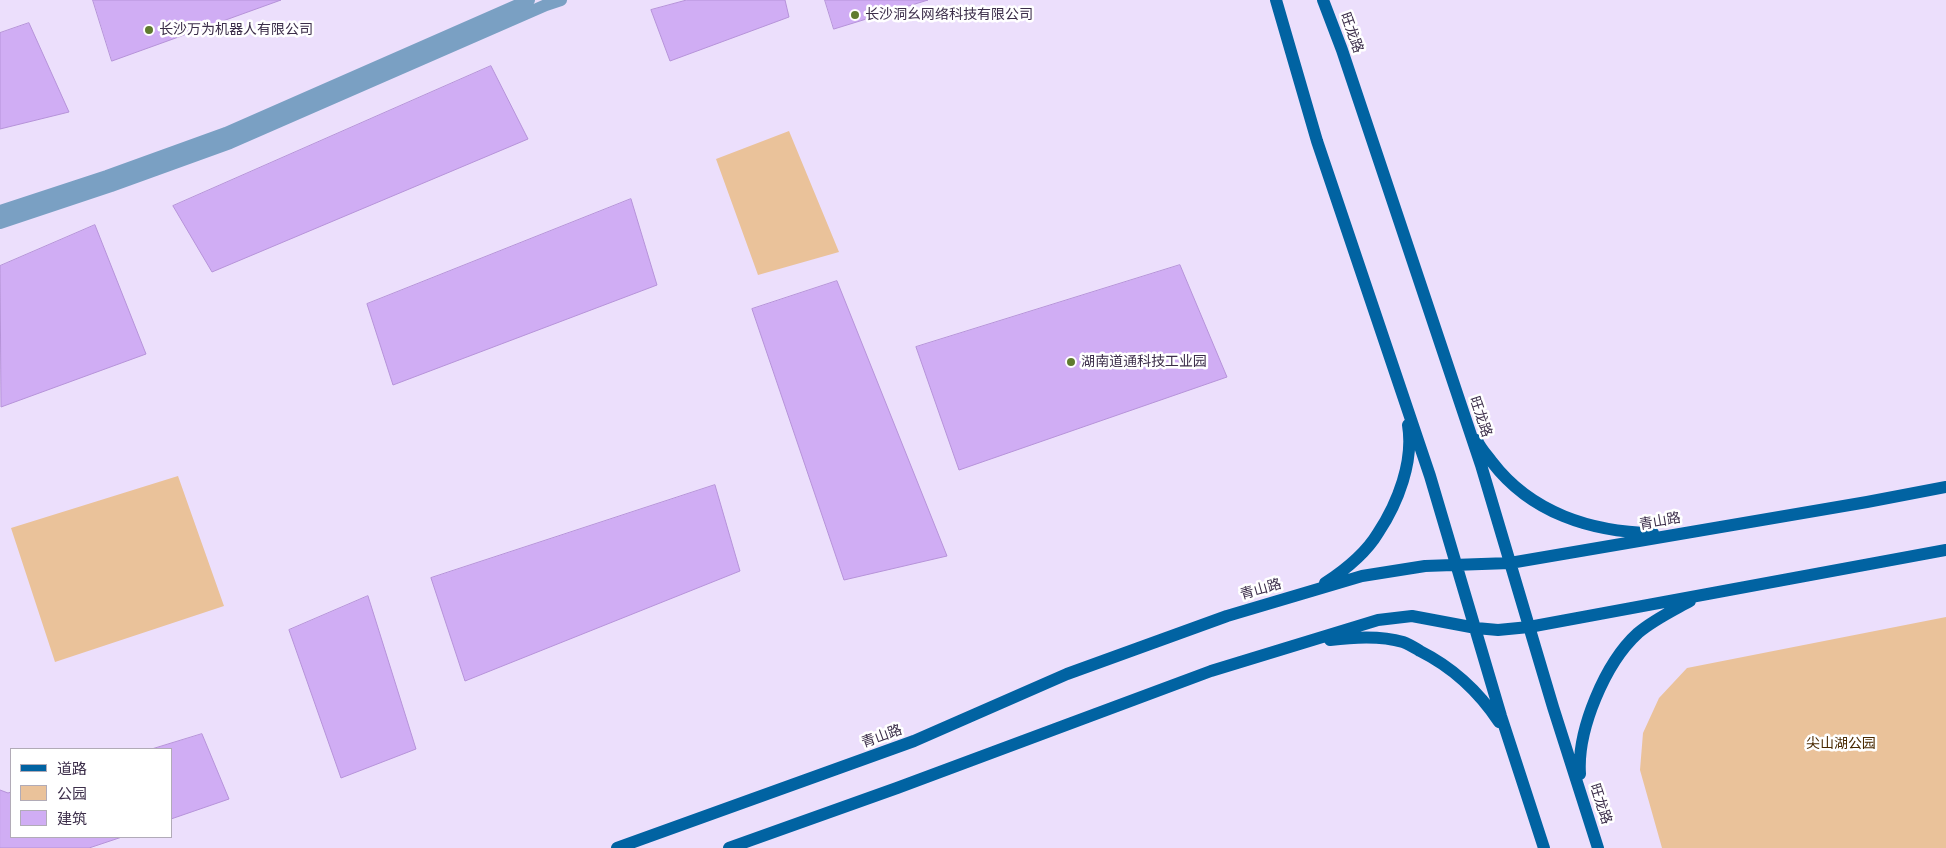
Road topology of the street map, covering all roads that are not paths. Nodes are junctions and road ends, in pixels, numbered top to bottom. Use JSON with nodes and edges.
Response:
{"nodes":[{"id":1,"x":529,"y":0,"type":"edge"},
{"id":2,"x":561,"y":0,"type":"edge"},
{"id":3,"x":1276,"y":0,"type":"edge"},
{"id":4,"x":1322,"y":0,"type":"edge"},
{"id":5,"x":0,"y":211,"type":"edge"},
{"id":6,"x":0,"y":223,"type":"edge"},
{"id":7,"x":1403,"y":395,"type":"junction"},
{"id":8,"x":1460,"y":404,"type":"junction"},
{"id":9,"x":1946,"y":487,"type":"edge"},
{"id":10,"x":1686,"y":533,"type":"junction"},
{"id":11,"x":1946,"y":550,"type":"edge"},
{"id":12,"x":1510,"y":563,"type":"junction"},
{"id":13,"x":1457,"y":565,"type":"junction"},
{"id":14,"x":1312,"y":591,"type":"junction"},
{"id":15,"x":1702,"y":595,"type":"junction"},
{"id":16,"x":1529,"y":627,"type":"junction"},
{"id":17,"x":1476,"y":628,"type":"junction"},
{"id":18,"x":1293,"y":644,"type":"junction"},
{"id":19,"x":1508,"y":735,"type":"junction"},
{"id":20,"x":1582,"y":796,"type":"junction"},
{"id":21,"x":617,"y":848,"type":"edge"},
{"id":22,"x":729,"y":848,"type":"edge"},
{"id":23,"x":1544,"y":848,"type":"edge"},
{"id":24,"x":1598,"y":848,"type":"edge"}],
"edges":[{"from":1,"to":5,"type":"street"},
{"from":2,"to":6,"type":"street"},
{"from":3,"to":7,"type":"main road"},
{"from":4,"to":8,"type":"main road","name":"旺龙路"},
{"from":7,"to":13,"type":"main road"},
{"from":7,"to":14,"type":"main road"},
{"from":8,"to":10,"type":"main road"},
{"from":8,"to":12,"type":"main road","name":"旺龙路"},
{"from":9,"to":10,"type":"main road","name":"青山路"},
{"from":10,"to":12,"type":"main road","name":"青山路"},
{"from":11,"to":15,"type":"main road"},
{"from":12,"to":13,"type":"main road","name":"青山路"},
{"from":12,"to":16,"type":"main road","name":"旺龙路"},
{"from":13,"to":14,"type":"main road","name":"青山路"},
{"from":13,"to":17,"type":"main road"},
{"from":14,"to":21,"type":"main road","name":"青山路"},
{"from":15,"to":16,"type":"main road"},
{"from":15,"to":20,"type":"main road"},
{"from":16,"to":17,"type":"main road"},
{"from":16,"to":20,"type":"main road","name":"旺龙路"},
{"from":17,"to":18,"type":"main road"},
{"from":17,"to":19,"type":"main road"},
{"from":18,"to":19,"type":"main road"},
{"from":18,"to":22,"type":"main road"},
{"from":19,"to":23,"type":"main road"},
{"from":20,"to":24,"type":"main road","name":"旺龙路"}]}
